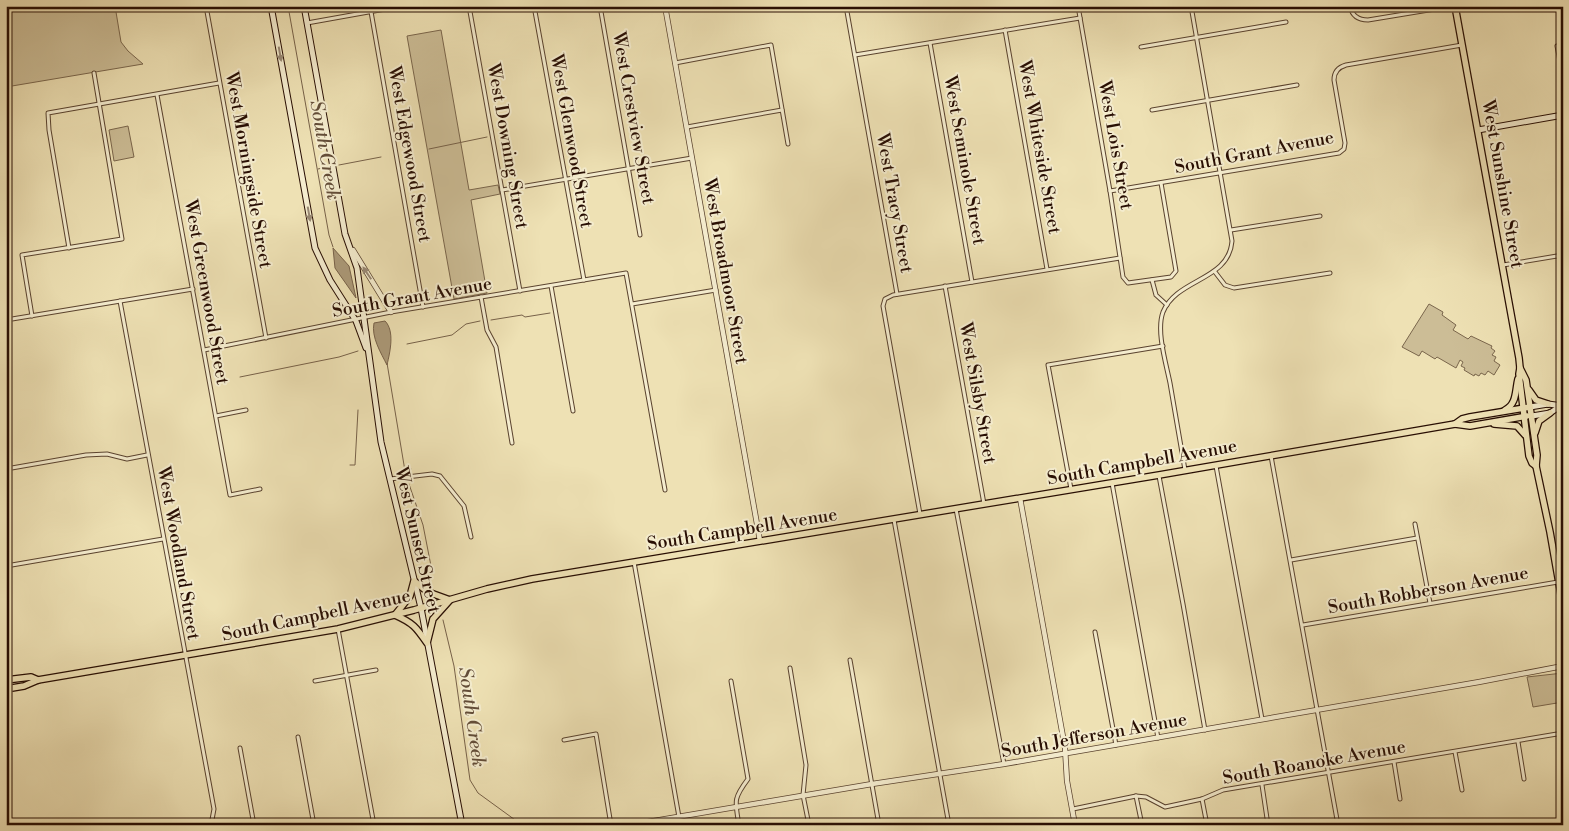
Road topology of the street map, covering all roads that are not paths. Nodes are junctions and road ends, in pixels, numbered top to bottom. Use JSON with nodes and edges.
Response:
{"nodes":[{"id":1,"x":206,"y":6,"type":"edge"},
{"id":2,"x":272,"y":6,"type":"edge"},
{"id":3,"x":304,"y":6,"type":"edge"},
{"id":4,"x":370,"y":6,"type":"edge"},
{"id":5,"x":402,"y":6,"type":"edge"},
{"id":6,"x":469,"y":6,"type":"edge"},
{"id":7,"x":534,"y":6,"type":"edge"},
{"id":8,"x":600,"y":6,"type":"edge"},
{"id":9,"x":665,"y":6,"type":"edge"},
{"id":10,"x":846,"y":6,"type":"edge"},
{"id":11,"x":1078,"y":6,"type":"edge"},
{"id":12,"x":1191,"y":6,"type":"edge"},
{"id":13,"x":1454,"y":6,"type":"edge"},
{"id":14,"x":1350,"y":8,"type":"edge"},
{"id":15,"x":370,"y":11,"type":"junction"},
{"id":16,"x":1080,"y":18,"type":"junction"},
{"id":17,"x":1286,"y":22,"type":"dead end"},
{"id":18,"x":307,"y":23,"type":"junction"},
{"id":19,"x":1005,"y":30,"type":"junction"},
{"id":20,"x":1197,"y":37,"type":"junction"},
{"id":21,"x":930,"y":43,"type":"junction"},
{"id":22,"x":1462,"y":45,"type":"junction"},
{"id":23,"x":1563,"y":45,"type":"edge"},
{"id":24,"x":1141,"y":46,"type":"dead end"},
{"id":25,"x":855,"y":56,"type":"junction"},
{"id":26,"x":675,"y":63,"type":"junction"},
{"id":27,"x":94,"y":73,"type":"dead end"},
{"id":28,"x":1563,"y":77,"type":"edge"},
{"id":29,"x":220,"y":83,"type":"junction"},
{"id":30,"x":1296,"y":85,"type":"dead end"},
{"id":31,"x":157,"y":95,"type":"junction"},
{"id":32,"x":1208,"y":99,"type":"junction"},
{"id":33,"x":99,"y":104,"type":"junction"},
{"id":34,"x":782,"y":110,"type":"junction"},
{"id":35,"x":1152,"y":110,"type":"dead end"},
{"id":36,"x":1563,"y":116,"type":"edge"},
{"id":37,"x":687,"y":127,"type":"junction"},
{"id":38,"x":1478,"y":130,"type":"junction"},
{"id":39,"x":788,"y":144,"type":"dead end"},
{"id":40,"x":692,"y":158,"type":"junction"},
{"id":41,"x":629,"y":168,"type":"junction"},
{"id":42,"x":1221,"y":172,"type":"junction"},
{"id":43,"x":565,"y":179,"type":"junction"},
{"id":44,"x":1161,"y":183,"type":"junction"},
{"id":45,"x":502,"y":190,"type":"junction"},
{"id":46,"x":1110,"y":191,"type":"junction"},
{"id":47,"x":1320,"y":216,"type":"dead end"},
{"id":48,"x":1231,"y":230,"type":"junction"},
{"id":49,"x":345,"y":234,"type":"junction"},
{"id":50,"x":640,"y":235,"type":"dead end"},
{"id":51,"x":69,"y":248,"type":"junction"},
{"id":52,"x":1563,"y":256,"type":"edge"},
{"id":53,"x":1120,"y":258,"type":"junction"},
{"id":54,"x":1503,"y":265,"type":"junction"},
{"id":55,"x":1047,"y":269,"type":"junction"},
{"id":56,"x":1215,"y":272,"type":"junction"},
{"id":57,"x":1330,"y":273,"type":"dead end"},
{"id":58,"x":584,"y":280,"type":"junction"},
{"id":59,"x":1152,"y":280,"type":"junction"},
{"id":60,"x":972,"y":282,"type":"junction"},
{"id":61,"x":551,"y":286,"type":"junction"},
{"id":62,"x":945,"y":286,"type":"junction"},
{"id":63,"x":193,"y":289,"type":"junction"},
{"id":64,"x":716,"y":290,"type":"junction"},
{"id":65,"x":520,"y":291,"type":"junction"},
{"id":66,"x":897,"y":294,"type":"junction"},
{"id":67,"x":481,"y":297,"type":"junction"},
{"id":68,"x":120,"y":301,"type":"junction"},
{"id":69,"x":632,"y":304,"type":"junction"},
{"id":70,"x":1167,"y":305,"type":"junction"},
{"id":71,"x":423,"y":307,"type":"junction"},
{"id":72,"x":391,"y":312,"type":"junction"},
{"id":73,"x":32,"y":316,"type":"junction"},
{"id":74,"x":365,"y":319,"type":"junction"},
{"id":75,"x":6,"y":320,"type":"edge"},
{"id":76,"x":356,"y":321,"type":"junction"},
{"id":77,"x":266,"y":338,"type":"junction"},
{"id":78,"x":1163,"y":346,"type":"junction"},
{"id":79,"x":204,"y":350,"type":"junction"},
{"id":80,"x":369,"y":358,"type":"junction"},
{"id":81,"x":1520,"y":368,"type":"junction"},
{"id":82,"x":1519,"y":374,"type":"junction"},
{"id":83,"x":1527,"y":387,"type":"junction"},
{"id":84,"x":1548,"y":404,"type":"junction"},
{"id":85,"x":1561,"y":406,"type":"edge"},
{"id":86,"x":1530,"y":407,"type":"junction"},
{"id":87,"x":1523,"y":408,"type":"junction"},
{"id":88,"x":246,"y":410,"type":"dead end"},
{"id":89,"x":573,"y":411,"type":"dead end"},
{"id":90,"x":1500,"y":412,"type":"junction"},
{"id":91,"x":1550,"y":413,"type":"junction"},
{"id":92,"x":216,"y":416,"type":"junction"},
{"id":93,"x":1532,"y":416,"type":"junction"},
{"id":94,"x":1524,"y":417,"type":"junction"},
{"id":95,"x":1490,"y":423,"type":"junction"},
{"id":96,"x":1455,"y":424,"type":"junction"},
{"id":97,"x":1534,"y":437,"type":"junction"},
{"id":98,"x":1527,"y":438,"type":"junction"},
{"id":99,"x":512,"y":443,"type":"dead end"},
{"id":100,"x":1271,"y":455,"type":"junction"},
{"id":101,"x":147,"y":456,"type":"junction"},
{"id":102,"x":1215,"y":465,"type":"junction"},
{"id":103,"x":1536,"y":466,"type":"junction"},
{"id":104,"x":6,"y":469,"type":"edge"},
{"id":105,"x":1186,"y":470,"type":"junction"},
{"id":106,"x":1159,"y":475,"type":"junction"},
{"id":107,"x":390,"y":479,"type":"junction"},
{"id":108,"x":1112,"y":482,"type":"junction"},
{"id":109,"x":260,"y":489,"type":"dead end"},
{"id":110,"x":1071,"y":489,"type":"junction"},
{"id":111,"x":665,"y":490,"type":"dead end"},
{"id":112,"x":1020,"y":498,"type":"junction"},
{"id":113,"x":984,"y":504,"type":"junction"},
{"id":114,"x":956,"y":509,"type":"junction"},
{"id":115,"x":920,"y":515,"type":"junction"},
{"id":116,"x":894,"y":519,"type":"junction"},
{"id":117,"x":1415,"y":524,"type":"dead end"},
{"id":118,"x":471,"y":537,"type":"dead end"},
{"id":119,"x":1417,"y":538,"type":"junction"},
{"id":120,"x":163,"y":540,"type":"junction"},
{"id":121,"x":760,"y":541,"type":"junction"},
{"id":122,"x":1291,"y":560,"type":"junction"},
{"id":123,"x":634,"y":562,"type":"junction"},
{"id":124,"x":6,"y":566,"type":"edge"},
{"id":125,"x":414,"y":581,"type":"junction"},
{"id":126,"x":1558,"y":582,"type":"junction"},
{"id":127,"x":450,"y":600,"type":"junction"},
{"id":128,"x":1430,"y":603,"type":"junction"},
{"id":129,"x":1563,"y":606,"type":"edge"},
{"id":130,"x":421,"y":608,"type":"junction"},
{"id":131,"x":395,"y":615,"type":"junction"},
{"id":132,"x":1302,"y":625,"type":"junction"},
{"id":133,"x":338,"y":629,"type":"junction"},
{"id":134,"x":1095,"y":632,"type":"dead end"},
{"id":135,"x":427,"y":643,"type":"junction"},
{"id":136,"x":184,"y":656,"type":"junction"},
{"id":137,"x":850,"y":660,"type":"dead end"},
{"id":138,"x":1563,"y":666,"type":"edge"},
{"id":139,"x":790,"y":668,"type":"dead end"},
{"id":140,"x":376,"y":670,"type":"dead end"},
{"id":141,"x":347,"y":675,"type":"junction"},
{"id":142,"x":6,"y":678,"type":"edge"},
{"id":143,"x":38,"y":680,"type":"junction"},
{"id":144,"x":315,"y":681,"type":"dead end"},
{"id":145,"x":731,"y":681,"type":"dead end"},
{"id":146,"x":6,"y":689,"type":"edge"},
{"id":147,"x":1317,"y":710,"type":"junction"},
{"id":148,"x":1262,"y":719,"type":"junction"},
{"id":149,"x":1205,"y":730,"type":"junction"},
{"id":150,"x":1563,"y":733,"type":"edge"},
{"id":151,"x":298,"y":737,"type":"dead end"},
{"id":152,"x":1158,"y":738,"type":"junction"},
{"id":153,"x":564,"y":740,"type":"dead end"},
{"id":154,"x":1518,"y":742,"type":"junction"},
{"id":155,"x":1116,"y":745,"type":"junction"},
{"id":156,"x":240,"y":748,"type":"dead end"},
{"id":157,"x":1455,"y":752,"type":"junction"},
{"id":158,"x":1066,"y":753,"type":"junction"},
{"id":159,"x":1394,"y":762,"type":"junction"},
{"id":160,"x":1004,"y":764,"type":"junction"},
{"id":161,"x":1329,"y":773,"type":"junction"},
{"id":162,"x":940,"y":775,"type":"junction"},
{"id":163,"x":1524,"y":779,"type":"dead end"},
{"id":164,"x":872,"y":784,"type":"junction"},
{"id":165,"x":1262,"y":785,"type":"junction"},
{"id":166,"x":1462,"y":790,"type":"dead end"},
{"id":167,"x":804,"y":796,"type":"junction"},
{"id":168,"x":1136,"y":796,"type":"junction"},
{"id":169,"x":1400,"y":799,"type":"dead end"},
{"id":170,"x":1202,"y":800,"type":"junction"},
{"id":171,"x":736,"y":806,"type":"junction"},
{"id":172,"x":1073,"y":809,"type":"junction"},
{"id":173,"x":679,"y":817,"type":"junction"},
{"id":174,"x":670,"y":818,"type":"junction"},
{"id":175,"x":211,"y":825,"type":"edge"},
{"id":176,"x":254,"y":825,"type":"edge"},
{"id":177,"x":314,"y":825,"type":"edge"},
{"id":178,"x":374,"y":825,"type":"edge"},
{"id":179,"x":462,"y":825,"type":"edge"},
{"id":180,"x":611,"y":825,"type":"edge"},
{"id":181,"x":630,"y":825,"type":"edge"},
{"id":182,"x":672,"y":825,"type":"edge"},
{"id":183,"x":739,"y":825,"type":"edge"},
{"id":184,"x":809,"y":825,"type":"edge"},
{"id":185,"x":879,"y":825,"type":"edge"},
{"id":186,"x":948,"y":825,"type":"edge"},
{"id":187,"x":1075,"y":825,"type":"edge"},
{"id":188,"x":1142,"y":825,"type":"edge"},
{"id":189,"x":1207,"y":825,"type":"edge"},
{"id":190,"x":1268,"y":825,"type":"edge"},
{"id":191,"x":1338,"y":825,"type":"edge"}],
"edges":[{"from":1,"to":29,"type":"street","name":"West Morningside Street"},
{"from":2,"to":76,"type":"main road","name":"West Sunset Street","one_way":true},
{"from":3,"to":18,"type":"main road","name":"West Sunset Street"},
{"from":4,"to":15,"type":"street","name":"West Edgewood Street"},
{"from":5,"to":15,"type":"street"},
{"from":6,"to":45,"type":"street","name":"West Downing Street"},
{"from":7,"to":43,"type":"street","name":"West Glenwood Street"},
{"from":8,"to":41,"type":"street","name":"West Crestview Street"},
{"from":9,"to":26,"type":"street","name":"West Broadmoor Street"},
{"from":10,"to":25,"type":"street","name":"West Tracy Street"},
{"from":11,"to":16,"type":"street","name":"West Lois Street"},
{"from":12,"to":20,"type":"street"},
{"from":13,"to":14,"type":"street"},
{"from":13,"to":22,"type":"main road","name":"West Sunshine Street"},
{"from":15,"to":18,"type":"street"},
{"from":15,"to":71,"type":"street","name":"West Edgewood Street"},
{"from":16,"to":19,"type":"street"},
{"from":16,"to":46,"type":"street","name":"West Lois Street"},
{"from":17,"to":20,"type":"street"},
{"from":18,"to":49,"type":"main road","name":"West Sunset Street"},
{"from":19,"to":21,"type":"street"},
{"from":19,"to":55,"type":"street","name":"West Whiteside Street"},
{"from":20,"to":24,"type":"street"},
{"from":20,"to":32,"type":"street"},
{"from":21,"to":25,"type":"street"},
{"from":21,"to":60,"type":"street","name":"West Seminole Street"},
{"from":22,"to":38,"type":"main road","name":"West Sunshine Street"},
{"from":22,"to":42,"type":"street","name":"South Grant Avenue"},
{"from":23,"to":28,"type":"street"},
{"from":25,"to":66,"type":"street","name":"West Tracy Street"},
{"from":26,"to":34,"type":"street"},
{"from":26,"to":37,"type":"street","name":"West Broadmoor Street"},
{"from":27,"to":33,"type":"street"},
{"from":29,"to":31,"type":"street"},
{"from":29,"to":77,"type":"street","name":"West Morningside Street"},
{"from":30,"to":32,"type":"street"},
{"from":31,"to":33,"type":"street"},
{"from":31,"to":63,"type":"street","name":"West Greenwood Street"},
{"from":32,"to":35,"type":"street"},
{"from":32,"to":42,"type":"street"},
{"from":33,"to":51,"type":"street"},
{"from":33,"to":51,"type":"street"},
{"from":34,"to":37,"type":"street"},
{"from":34,"to":39,"type":"street"},
{"from":36,"to":38,"type":"main road"},
{"from":37,"to":40,"type":"street","name":"West Broadmoor Street"},
{"from":38,"to":54,"type":"main road","name":"West Sunshine Street"},
{"from":40,"to":41,"type":"street"},
{"from":40,"to":64,"type":"street","name":"West Broadmoor Street"},
{"from":41,"to":43,"type":"street"},
{"from":41,"to":50,"type":"street","name":"West Crestview Street"},
{"from":42,"to":44,"type":"street","name":"South Grant Avenue"},
{"from":42,"to":48,"type":"street"},
{"from":43,"to":45,"type":"street"},
{"from":43,"to":58,"type":"street","name":"West Glenwood Street"},
{"from":44,"to":46,"type":"street","name":"South Grant Avenue"},
{"from":44,"to":59,"type":"street"},
{"from":45,"to":65,"type":"street","name":"West Downing Street"},
{"from":46,"to":53,"type":"street","name":"West Lois Street"},
{"from":47,"to":48,"type":"street"},
{"from":48,"to":56,"type":"street"},
{"from":72,"to":49,"type":"street","one_way":true},
{"from":49,"to":74,"type":"main road","name":"West Sunset Street"},
{"from":51,"to":73,"type":"street"},
{"from":52,"to":54,"type":"street"},
{"from":53,"to":55,"type":"street"},
{"from":53,"to":59,"type":"street","name":"West Lois Street"},
{"from":54,"to":81,"type":"main road","name":"West Sunshine Street"},
{"from":55,"to":60,"type":"street"},
{"from":56,"to":57,"type":"street"},
{"from":56,"to":70,"type":"street"},
{"from":58,"to":61,"type":"street","name":"South Grant Avenue"},
{"from":58,"to":69,"type":"street","name":"South Grant Avenue"},
{"from":59,"to":70,"type":"street"},
{"from":60,"to":62,"type":"street"},
{"from":61,"to":65,"type":"street","name":"South Grant Avenue"},
{"from":61,"to":89,"type":"street"},
{"from":62,"to":66,"type":"street"},
{"from":62,"to":113,"type":"street","name":"West Silsby Street"},
{"from":63,"to":68,"type":"street"},
{"from":63,"to":79,"type":"street","name":"West Greenwood Street"},
{"from":64,"to":69,"type":"street"},
{"from":64,"to":121,"type":"street","name":"West Broadmoor Street"},
{"from":65,"to":67,"type":"street","name":"South Grant Avenue"},
{"from":66,"to":115,"type":"street","name":"West Tracy Street"},
{"from":67,"to":71,"type":"street","name":"South Grant Avenue"},
{"from":67,"to":99,"type":"street"},
{"from":68,"to":73,"type":"street"},
{"from":68,"to":101,"type":"street","name":"West Woodland Street"},
{"from":69,"to":111,"type":"street"},
{"from":70,"to":78,"type":"street"},
{"from":71,"to":72,"type":"street","name":"South Grant Avenue"},
{"from":72,"to":74,"type":"street","name":"South Grant Avenue"},
{"from":73,"to":75,"type":"street"},
{"from":74,"to":76,"type":"street","name":"South Grant Avenue"},
{"from":74,"to":80,"type":"main road","name":"West Sunset Street"},
{"from":76,"to":77,"type":"street","name":"South Grant Avenue"},
{"from":76,"to":80,"type":"main road","name":"West Sunset Street"},
{"from":77,"to":79,"type":"street","name":"South Grant Avenue"},
{"from":78,"to":105,"type":"street"},
{"from":78,"to":110,"type":"street"},
{"from":79,"to":92,"type":"street","name":"West Greenwood Street"},
{"from":80,"to":107,"type":"main road","name":"West Sunset Street"},
{"from":81,"to":82,"type":"main road","name":"West Sunshine Street"},
{"from":81,"to":83,"type":"main road","name":"West Sunshine Street"},
{"from":82,"to":87,"type":"main road","name":"West Sunshine Street"},
{"from":82,"to":90,"type":"main road"},
{"from":83,"to":84,"type":"main road"},
{"from":83,"to":86,"type":"main road","name":"West Sunshine Street"},
{"from":84,"to":85,"type":"main road","name":"South Campbell Avenue"},
{"from":84,"to":86,"type":"main road","name":"South Campbell Avenue"},
{"from":85,"to":91,"type":"main road","name":"South Campbell Avenue"},
{"from":86,"to":87,"type":"main road","name":"South Campbell Avenue"},
{"from":86,"to":93,"type":"main road","name":"West Sunshine Street"},
{"from":87,"to":90,"type":"main road","name":"South Campbell Avenue"},
{"from":87,"to":94,"type":"main road","name":"West Sunshine Street"},
{"from":88,"to":92,"type":"street"},
{"from":90,"to":96,"type":"main road","name":"South Campbell Avenue"},
{"from":91,"to":93,"type":"main road","name":"South Campbell Avenue"},
{"from":91,"to":97,"type":"main road"},
{"from":92,"to":109,"type":"street","name":"West Greenwood Street"},
{"from":93,"to":94,"type":"main road","name":"South Campbell Avenue"},
{"from":93,"to":97,"type":"main road","name":"West Sunshine Street"},
{"from":94,"to":95,"type":"main road","name":"South Campbell Avenue"},
{"from":94,"to":98,"type":"main road","name":"West Sunshine Street"},
{"from":95,"to":96,"type":"main road","name":"South Campbell Avenue"},
{"from":95,"to":98,"type":"main road"},
{"from":96,"to":100,"type":"main road","name":"South Campbell Avenue"},
{"from":97,"to":103,"type":"main road","name":"West Sunshine Street"},
{"from":98,"to":103,"type":"main road","name":"West Sunshine Street"},
{"from":100,"to":102,"type":"main road","name":"South Campbell Avenue"},
{"from":100,"to":122,"type":"street"},
{"from":101,"to":104,"type":"street"},
{"from":101,"to":120,"type":"street","name":"West Woodland Street"},
{"from":102,"to":105,"type":"main road","name":"South Campbell Avenue"},
{"from":102,"to":148,"type":"street"},
{"from":103,"to":126,"type":"main road","name":"West Sunshine Street"},
{"from":105,"to":106,"type":"main road","name":"South Campbell Avenue"},
{"from":106,"to":108,"type":"main road","name":"South Campbell Avenue"},
{"from":106,"to":149,"type":"street"},
{"from":107,"to":118,"type":"street"},
{"from":107,"to":125,"type":"main road","name":"West Sunset Street"},
{"from":108,"to":110,"type":"main road","name":"South Campbell Avenue"},
{"from":108,"to":152,"type":"street"},
{"from":110,"to":112,"type":"main road","name":"South Campbell Avenue"},
{"from":112,"to":113,"type":"main road","name":"South Campbell Avenue"},
{"from":112,"to":158,"type":"street"},
{"from":113,"to":114,"type":"main road","name":"South Campbell Avenue"},
{"from":114,"to":115,"type":"main road","name":"South Campbell Avenue"},
{"from":114,"to":160,"type":"street"},
{"from":115,"to":116,"type":"main road","name":"South Campbell Avenue"},
{"from":116,"to":121,"type":"main road","name":"South Campbell Avenue"},
{"from":116,"to":162,"type":"street"},
{"from":117,"to":119,"type":"street"},
{"from":119,"to":122,"type":"street"},
{"from":119,"to":128,"type":"street"},
{"from":120,"to":124,"type":"street"},
{"from":120,"to":136,"type":"street","name":"West Woodland Street"},
{"from":121,"to":123,"type":"main road","name":"South Campbell Avenue"},
{"from":122,"to":132,"type":"street"},
{"from":123,"to":127,"type":"main road","name":"South Campbell Avenue"},
{"from":123,"to":173,"type":"street"},
{"from":125,"to":127,"type":"main road"},
{"from":125,"to":130,"type":"main road","name":"West Sunset Street"},
{"from":125,"to":131,"type":"main road"},
{"from":126,"to":128,"type":"street","name":"South Robberson Avenue"},
{"from":126,"to":129,"type":"main road","name":"West Sunshine Street"},
{"from":127,"to":130,"type":"main road","name":"South Campbell Avenue"},
{"from":127,"to":135,"type":"main road"},
{"from":128,"to":132,"type":"street","name":"South Robberson Avenue"},
{"from":130,"to":131,"type":"main road","name":"South Campbell Avenue"},
{"from":130,"to":135,"type":"main road","name":"West Sunset Street"},
{"from":131,"to":133,"type":"main road","name":"South Campbell Avenue"},
{"from":131,"to":135,"type":"main road"},
{"from":132,"to":147,"type":"street"},
{"from":133,"to":136,"type":"main road","name":"South Campbell Avenue"},
{"from":133,"to":141,"type":"street"},
{"from":134,"to":155,"type":"street"},
{"from":135,"to":179,"type":"main road","name":"West Sunset Street"},
{"from":136,"to":143,"type":"main road","name":"South Campbell Avenue"},
{"from":136,"to":175,"type":"street","name":"West Woodland Street"},
{"from":137,"to":164,"type":"street"},
{"from":138,"to":147,"type":"street","name":"South Jefferson Avenue"},
{"from":139,"to":167,"type":"street"},
{"from":140,"to":141,"type":"street"},
{"from":141,"to":144,"type":"street"},
{"from":141,"to":178,"type":"street"},
{"from":142,"to":143,"type":"main road","name":"South Campbell Avenue"},
{"from":143,"to":146,"type":"main road","name":"South Campbell Avenue"},
{"from":145,"to":171,"type":"street"},
{"from":147,"to":148,"type":"street","name":"South Jefferson Avenue"},
{"from":147,"to":161,"type":"street"},
{"from":148,"to":149,"type":"street","name":"South Jefferson Avenue"},
{"from":149,"to":152,"type":"street","name":"South Jefferson Avenue"},
{"from":150,"to":154,"type":"street","name":"South Roanoke Avenue"},
{"from":151,"to":177,"type":"street"},
{"from":152,"to":155,"type":"street","name":"South Jefferson Avenue"},
{"from":153,"to":180,"type":"street"},
{"from":154,"to":157,"type":"street","name":"South Roanoke Avenue"},
{"from":154,"to":163,"type":"street"},
{"from":155,"to":158,"type":"street","name":"South Jefferson Avenue"},
{"from":156,"to":176,"type":"street"},
{"from":157,"to":159,"type":"street","name":"South Roanoke Avenue"},
{"from":157,"to":166,"type":"street"},
{"from":158,"to":160,"type":"street","name":"South Jefferson Avenue"},
{"from":158,"to":172,"type":"street"},
{"from":159,"to":161,"type":"street","name":"South Roanoke Avenue"},
{"from":159,"to":169,"type":"street"},
{"from":160,"to":162,"type":"street","name":"South Jefferson Avenue"},
{"from":161,"to":165,"type":"street","name":"South Roanoke Avenue"},
{"from":161,"to":191,"type":"street"},
{"from":162,"to":164,"type":"street","name":"South Jefferson Avenue"},
{"from":162,"to":186,"type":"street"},
{"from":164,"to":167,"type":"street","name":"South Jefferson Avenue"},
{"from":164,"to":185,"type":"street"},
{"from":165,"to":170,"type":"street","name":"South Roanoke Avenue"},
{"from":165,"to":190,"type":"street"},
{"from":167,"to":171,"type":"street","name":"South Jefferson Avenue"},
{"from":167,"to":184,"type":"street"},
{"from":168,"to":170,"type":"street","name":"South Roanoke Avenue"},
{"from":168,"to":172,"type":"street"},
{"from":168,"to":188,"type":"street"},
{"from":170,"to":189,"type":"street"},
{"from":171,"to":173,"type":"street","name":"South Jefferson Avenue"},
{"from":171,"to":183,"type":"street"},
{"from":172,"to":187,"type":"street"},
{"from":173,"to":174,"type":"street","name":"South Jefferson Avenue"},
{"from":174,"to":181,"type":"street","name":"South Jefferson Avenue"},
{"from":174,"to":182,"type":"street"}]}
